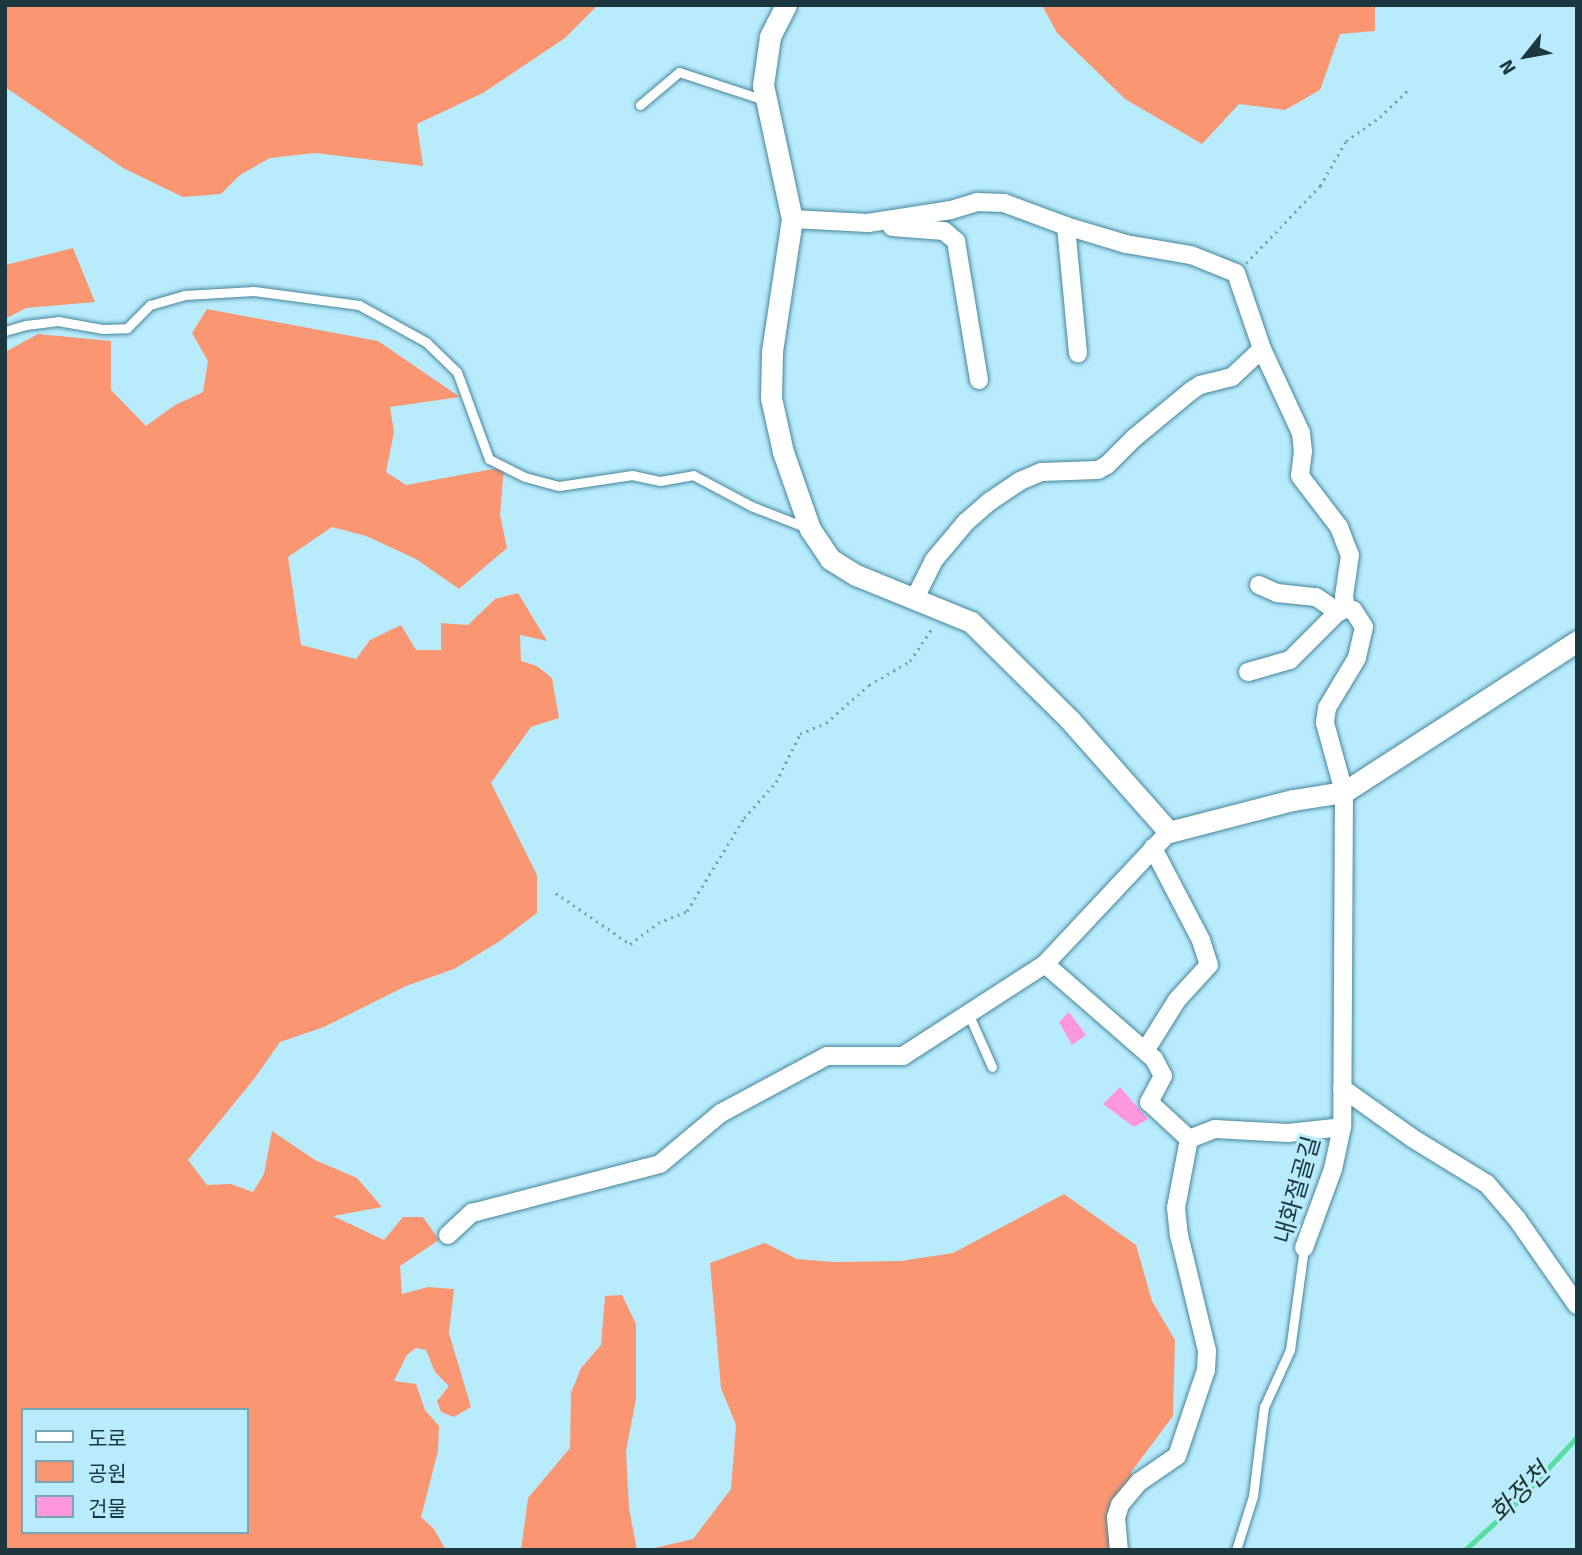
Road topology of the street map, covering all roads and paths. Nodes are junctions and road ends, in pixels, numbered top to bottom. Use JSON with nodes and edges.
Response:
{"nodes":[{"id":1,"x":786,"y":5,"type":"edge"},
{"id":2,"x":1408,"y":90,"type":"dead end"},
{"id":3,"x":765,"y":100,"type":"junction"},
{"id":4,"x":640,"y":105,"type":"dead end"},
{"id":5,"x":792,"y":219,"type":"junction"},
{"id":6,"x":868,"y":223,"type":"junction"},
{"id":7,"x":1066,"y":226,"type":"junction"},
{"id":8,"x":1236,"y":273,"type":"junction"},
{"id":9,"x":5,"y":331,"type":"edge"},
{"id":10,"x":1262,"y":349,"type":"junction"},
{"id":11,"x":1078,"y":353,"type":"dead end"},
{"id":12,"x":979,"y":380,"type":"dead end"},
{"id":13,"x":810,"y":529,"type":"junction"},
{"id":14,"x":1259,"y":585,"type":"dead end"},
{"id":15,"x":915,"y":598,"type":"junction"},
{"id":16,"x":944,"y":610,"type":"junction"},
{"id":17,"x":1342,"y":610,"type":"junction"},
{"id":18,"x":1575,"y":645,"type":"edge"},
{"id":19,"x":1248,"y":672,"type":"dead end"},
{"id":20,"x":1344,"y":792,"type":"junction"},
{"id":21,"x":1168,"y":832,"type":"junction"},
{"id":22,"x":1153,"y":848,"type":"junction"},
{"id":23,"x":556,"y":893,"type":"dead end"},
{"id":24,"x":1045,"y":964,"type":"junction"},
{"id":25,"x":968,"y":1013,"type":"junction"},
{"id":26,"x":1145,"y":1051,"type":"junction"},
{"id":27,"x":992,"y":1067,"type":"dead end"},
{"id":28,"x":1342,"y":1088,"type":"junction"},
{"id":29,"x":1342,"y":1127,"type":"junction"},
{"id":30,"x":1189,"y":1139,"type":"junction"},
{"id":31,"x":448,"y":1236,"type":"dead end"},
{"id":32,"x":1304,"y":1248,"type":"joint"},
{"id":33,"x":1577,"y":1305,"type":"edge"},
{"id":34,"x":1119,"y":1550,"type":"edge"},
{"id":35,"x":1236,"y":1550,"type":"edge"}],
"edges":[{"from":1,"to":3,"type":"street"},
{"from":2,"to":8,"type":"path"},
{"from":3,"to":4,"type":"lane"},
{"from":3,"to":5,"type":"street"},
{"from":5,"to":6,"type":"street"},
{"from":5,"to":13,"type":"street"},
{"from":6,"to":7,"type":"street"},
{"from":6,"to":12,"type":"street"},
{"from":7,"to":8,"type":"street"},
{"from":7,"to":11,"type":"street"},
{"from":8,"to":10,"type":"street"},
{"from":9,"to":13,"type":"lane"},
{"from":10,"to":15,"type":"street"},
{"from":10,"to":17,"type":"street"},
{"from":13,"to":15,"type":"street"},
{"from":14,"to":17,"type":"street"},
{"from":15,"to":16,"type":"street"},
{"from":16,"to":21,"type":"street"},
{"from":16,"to":23,"type":"path"},
{"from":17,"to":19,"type":"street"},
{"from":17,"to":20,"type":"street","name":"내화절골길"},
{"from":18,"to":20,"type":"street"},
{"from":20,"to":21,"type":"street"},
{"from":20,"to":28,"type":"street","name":"내화절골길"},
{"from":21,"to":22,"type":"street"},
{"from":22,"to":24,"type":"street"},
{"from":22,"to":26,"type":"street"},
{"from":24,"to":25,"type":"street"},
{"from":24,"to":26,"type":"street"},
{"from":25,"to":27,"type":"lane"},
{"from":25,"to":31,"type":"street"},
{"from":26,"to":30,"type":"street"},
{"from":28,"to":29,"type":"street","name":"내화절골길"},
{"from":28,"to":33,"type":"street"},
{"from":29,"to":30,"type":"street"},
{"from":29,"to":32,"type":"street","name":"내화절골길"},
{"from":30,"to":34,"type":"street"},
{"from":32,"to":35,"type":"lane","name":"내화절골길"}]}
